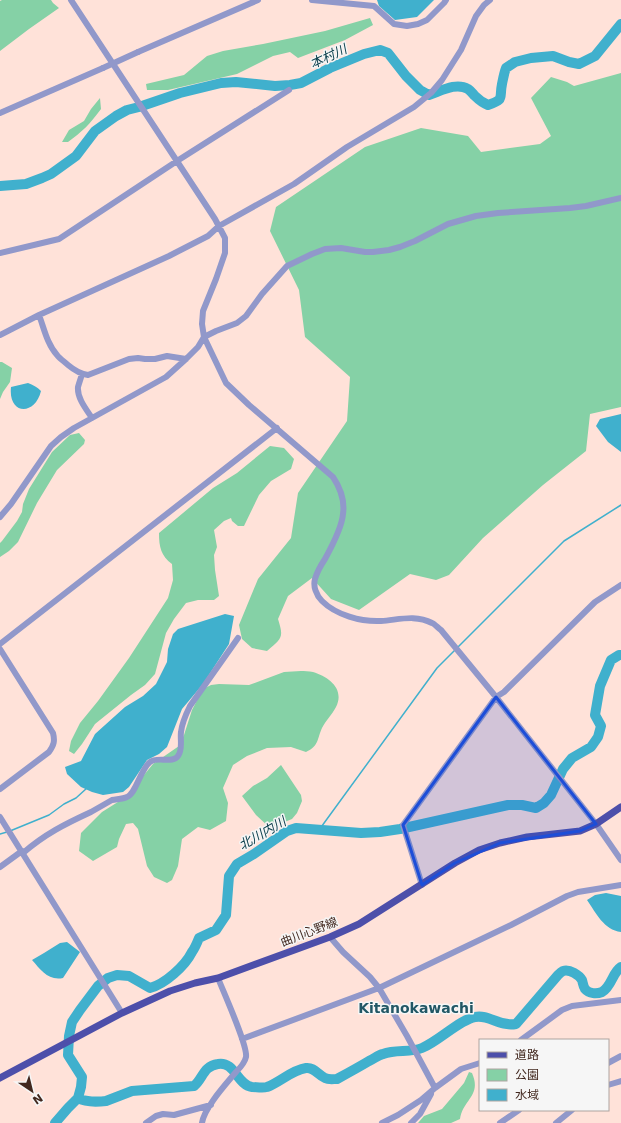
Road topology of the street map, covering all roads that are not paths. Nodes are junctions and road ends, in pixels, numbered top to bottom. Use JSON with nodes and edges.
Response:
{"nodes":[{"id":1,"x":72,"y":0,"type":"edge"},
{"id":2,"x":258,"y":0,"type":"edge"},
{"id":3,"x":312,"y":0,"type":"edge"},
{"id":4,"x":446,"y":0,"type":"edge"},
{"id":5,"x":490,"y":0,"type":"edge"},
{"id":6,"x":288,"y":90,"type":"dead end"},
{"id":7,"x":0,"y":113,"type":"edge"},
{"id":8,"x":177,"y":162,"type":"junction"},
{"id":9,"x":621,"y":198,"type":"edge"},
{"id":10,"x":219,"y":226,"type":"junction"},
{"id":11,"x":0,"y":252,"type":"edge"},
{"id":12,"x":39,"y":315,"type":"junction"},
{"id":13,"x":0,"y":335,"type":"edge"},
{"id":14,"x":204,"y":337,"type":"junction"},
{"id":15,"x":186,"y":358,"type":"junction"},
{"id":16,"x":82,"y":374,"type":"junction"},
{"id":17,"x":92,"y":418,"type":"junction"},
{"id":18,"x":277,"y":428,"type":"junction"},
{"id":19,"x":0,"y":517,"type":"edge"},
{"id":20,"x":621,"y":585,"type":"edge"},
{"id":21,"x":238,"y":638,"type":"dead end"},
{"id":22,"x":0,"y":644,"type":"edge"},
{"id":23,"x":0,"y":649,"type":"edge"},
{"id":24,"x":496,"y":696,"type":"junction"},
{"id":25,"x":0,"y":789,"type":"edge"},
{"id":26,"x":621,"y":807,"type":"edge"},
{"id":27,"x":0,"y":817,"type":"edge"},
{"id":28,"x":596,"y":824,"type":"junction"},
{"id":29,"x":22,"y":852,"type":"junction"},
{"id":30,"x":621,"y":860,"type":"edge"},
{"id":31,"x":0,"y":867,"type":"edge"},
{"id":32,"x":422,"y":885,"type":"junction"},
{"id":33,"x":621,"y":885,"type":"edge"},
{"id":34,"x":330,"y":937,"type":"junction"},
{"id":35,"x":218,"y":978,"type":"junction"},
{"id":36,"x":379,"y":988,"type":"junction"},
{"id":37,"x":621,"y":1000,"type":"edge"},
{"id":38,"x":122,"y":1013,"type":"junction"},
{"id":39,"x":242,"y":1039,"type":"junction"},
{"id":40,"x":522,"y":1039,"type":"edge"},
{"id":41,"x":621,"y":1056,"type":"edge"},
{"id":42,"x":609,"y":1062,"type":"edge"},
{"id":43,"x":479,"y":1063,"type":"edge"},
{"id":44,"x":0,"y":1078,"type":"edge"},
{"id":45,"x":621,"y":1081,"type":"edge"},
{"id":46,"x":609,"y":1085,"type":"edge"},
{"id":47,"x":434,"y":1088,"type":"junction"},
{"id":48,"x":211,"y":1105,"type":"junction"},
{"id":49,"x":518,"y":1111,"type":"edge"},
{"id":50,"x":571,"y":1111,"type":"edge"},
{"id":51,"x":146,"y":1123,"type":"edge"},
{"id":52,"x":202,"y":1123,"type":"edge"},
{"id":53,"x":382,"y":1123,"type":"edge"},
{"id":54,"x":411,"y":1123,"type":"edge"},
{"id":55,"x":500,"y":1123,"type":"edge"},
{"id":56,"x":556,"y":1123,"type":"edge"}],
"edges":[{"from":1,"to":8,"type":"street"},
{"from":2,"to":7,"type":"street","bridge":true},
{"from":3,"to":4,"type":"street"},
{"from":5,"to":10,"type":"street"},
{"from":6,"to":8,"type":"street"},
{"from":8,"to":10,"type":"street"},
{"from":8,"to":11,"type":"street"},
{"from":9,"to":14,"type":"street"},
{"from":10,"to":12,"type":"street"},
{"from":10,"to":14,"type":"street"},
{"from":12,"to":13,"type":"street"},
{"from":12,"to":16,"type":"street"},
{"from":14,"to":15,"type":"street"},
{"from":14,"to":18,"type":"street"},
{"from":15,"to":16,"type":"street"},
{"from":15,"to":17,"type":"street"},
{"from":16,"to":17,"type":"street"},
{"from":17,"to":19,"type":"street"},
{"from":18,"to":22,"type":"street"},
{"from":18,"to":24,"type":"street"},
{"from":20,"to":24,"type":"street"},
{"from":21,"to":29,"type":"street"},
{"from":23,"to":25,"type":"street"},
{"from":24,"to":28,"type":"street"},
{"from":24,"to":32,"type":"street"},
{"from":26,"to":28,"type":"main road","name":"曲川心野線"},
{"from":27,"to":29,"type":"street"},
{"from":28,"to":30,"type":"street"},
{"from":28,"to":32,"type":"main road","name":"曲川心野線"},
{"from":29,"to":31,"type":"street"},
{"from":29,"to":38,"type":"street"},
{"from":32,"to":34,"type":"main road","name":"曲川心野線"},
{"from":33,"to":36,"type":"street"},
{"from":34,"to":35,"type":"main road","name":"曲川心野線"},
{"from":34,"to":36,"type":"street"},
{"from":35,"to":38,"type":"main road","name":"曲川心野線"},
{"from":35,"to":39,"type":"street"},
{"from":36,"to":39,"type":"street"},
{"from":36,"to":47,"type":"street"},
{"from":37,"to":40,"type":"street"},
{"from":38,"to":44,"type":"main road","name":"曲川心野線"},
{"from":39,"to":48,"type":"street"},
{"from":41,"to":42,"type":"street"},
{"from":43,"to":47,"type":"street"},
{"from":45,"to":46,"type":"street"},
{"from":47,"to":53,"type":"street"},
{"from":47,"to":54,"type":"street"},
{"from":48,"to":51,"type":"street"},
{"from":48,"to":52,"type":"street"},
{"from":49,"to":55,"type":"street"},
{"from":50,"to":56,"type":"street"}]}
